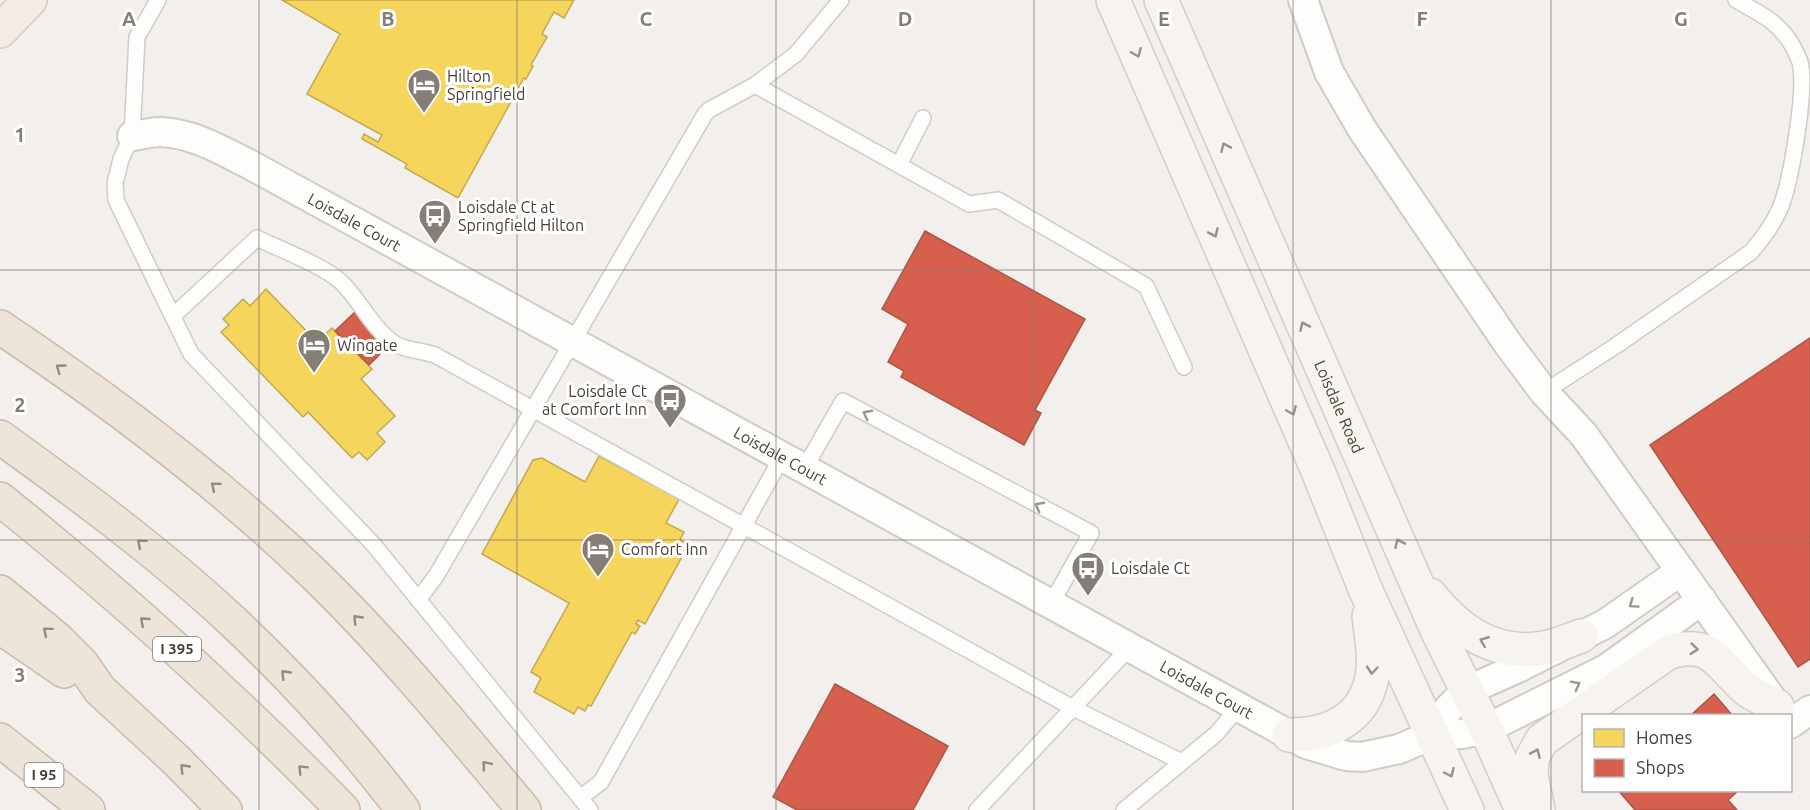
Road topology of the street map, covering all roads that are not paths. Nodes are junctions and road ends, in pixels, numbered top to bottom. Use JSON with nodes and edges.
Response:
{"nodes":[{"id":1,"x":30,"y":0,"type":"edge"},
{"id":2,"x":158,"y":0,"type":"edge"},
{"id":3,"x":841,"y":0,"type":"edge"},
{"id":4,"x":1113,"y":0,"type":"edge"},
{"id":5,"x":1161,"y":0,"type":"edge"},
{"id":6,"x":1303,"y":0,"type":"edge"},
{"id":7,"x":1736,"y":0,"type":"edge"},
{"id":8,"x":0,"y":31,"type":"edge"},
{"id":9,"x":755,"y":85,"type":"junction"},
{"id":10,"x":923,"y":118,"type":"dead end"},
{"id":11,"x":132,"y":136,"type":"junction"},
{"id":12,"x":899,"y":165,"type":"junction"},
{"id":13,"x":173,"y":316,"type":"junction"},
{"id":14,"x":0,"y":327,"type":"edge"},
{"id":15,"x":572,"y":343,"type":"junction"},
{"id":16,"x":1184,"y":367,"type":"dead end"},
{"id":17,"x":1544,"y":392,"type":"junction"},
{"id":18,"x":533,"y":409,"type":"junction"},
{"id":19,"x":0,"y":437,"type":"edge"},
{"id":20,"x":793,"y":463,"type":"junction"},
{"id":21,"x":0,"y":499,"type":"edge"},
{"id":22,"x":744,"y":525,"type":"junction"},
{"id":23,"x":1681,"y":571,"type":"junction"},
{"id":24,"x":1412,"y":573,"type":"junction"},
{"id":25,"x":1366,"y":591,"type":"junction"},
{"id":26,"x":0,"y":592,"type":"edge"},
{"id":27,"x":418,"y":600,"type":"junction"},
{"id":28,"x":1702,"y":600,"type":"junction"},
{"id":29,"x":1051,"y":604,"type":"junction"},
{"id":30,"x":0,"y":627,"type":"edge"},
{"id":31,"x":1581,"y":636,"type":"junction"},
{"id":32,"x":1130,"y":647,"type":"junction"},
{"id":33,"x":100,"y":690,"type":"junction"},
{"id":34,"x":1466,"y":691,"type":"junction"},
{"id":35,"x":1073,"y":708,"type":"junction"},
{"id":36,"x":1239,"y":708,"type":"junction"},
{"id":37,"x":1810,"y":710,"type":"edge"},
{"id":38,"x":1782,"y":714,"type":"edge"},
{"id":39,"x":1783,"y":714,"type":"edge"},
{"id":40,"x":1789,"y":714,"type":"edge"},
{"id":41,"x":1486,"y":729,"type":"junction"},
{"id":42,"x":1289,"y":735,"type":"junction"},
{"id":43,"x":1432,"y":735,"type":"junction"},
{"id":44,"x":0,"y":740,"type":"edge"},
{"id":45,"x":1182,"y":762,"type":"junction"},
{"id":46,"x":1143,"y":795,"type":"junction"},
{"id":47,"x":585,"y":804,"type":"edge"},
{"id":48,"x":88,"y":810,"type":"edge"},
{"id":49,"x":225,"y":810,"type":"edge"},
{"id":50,"x":343,"y":810,"type":"edge"},
{"id":51,"x":404,"y":810,"type":"edge"},
{"id":52,"x":524,"y":810,"type":"edge"},
{"id":53,"x":977,"y":810,"type":"edge"},
{"id":54,"x":1124,"y":810,"type":"edge"},
{"id":55,"x":1149,"y":810,"type":"edge"},
{"id":56,"x":1467,"y":810,"type":"edge"},
{"id":57,"x":1522,"y":810,"type":"edge"},
{"id":58,"x":1538,"y":810,"type":"edge"}],
"edges":[{"from":1,"to":8,"type":"main road"},
{"from":2,"to":11,"type":"lane"},
{"from":3,"to":9,"type":"lane"},
{"from":4,"to":25,"type":"main road","one_way":true},
{"from":24,"to":5,"type":"main road","name":"Loisdale Road","one_way":true},
{"from":6,"to":17,"type":"street"},
{"from":7,"to":17,"type":"lane"},
{"from":9,"to":12,"type":"lane"},
{"from":9,"to":15,"type":"lane"},
{"from":10,"to":12,"type":"lane"},
{"from":11,"to":13,"type":"lane"},
{"from":11,"to":15,"type":"street","name":"Loisdale Court"},
{"from":12,"to":16,"type":"lane"},
{"from":13,"to":18,"type":"lane"},
{"from":13,"to":27,"type":"lane"},
{"from":52,"to":14,"type":"highway","one_way":true},
{"from":15,"to":18,"type":"lane"},
{"from":15,"to":20,"type":"street","name":"Loisdale Court"},
{"from":17,"to":23,"type":"street"},
{"from":18,"to":22,"type":"lane"},
{"from":18,"to":27,"type":"lane"},
{"from":51,"to":19,"type":"highway","one_way":true},
{"from":20,"to":22,"type":"lane"},
{"from":20,"to":29,"type":"street","name":"Loisdale Court"},
{"from":29,"to":20,"type":"lane","one_way":true},
{"from":50,"to":21,"type":"highway","number":"I 395","one_way":true},
{"from":22,"to":35,"type":"lane"},
{"from":22,"to":47,"type":"lane"},
{"from":23,"to":28,"type":"street"},
{"from":23,"to":31,"type":"street","one_way":true},
{"from":31,"to":24,"type":"main road","one_way":true},
{"from":24,"to":34,"type":"main road","name":"Loisdale Road"},
{"from":25,"to":42,"type":"main road","one_way":true},
{"from":25,"to":43,"type":"main road"},
{"from":33,"to":26,"type":"highway","one_way":true},
{"from":27,"to":47,"type":"lane"},
{"from":28,"to":39,"type":"street"},
{"from":41,"to":28,"type":"street","one_way":true},
{"from":29,"to":32,"type":"street","name":"Loisdale Court"},
{"from":30,"to":33,"type":"highway"},
{"from":31,"to":34,"type":"street"},
{"from":32,"to":35,"type":"lane"},
{"from":32,"to":36,"type":"street","name":"Loisdale Court"},
{"from":49,"to":33,"type":"highway","one_way":true},
{"from":34,"to":41,"type":"main road","name":"Loisdale Road"},
{"from":34,"to":43,"type":"street"},
{"from":35,"to":45,"type":"lane"},
{"from":35,"to":53,"type":"lane"},
{"from":36,"to":42,"type":"street","name":"Loisdale Court"},
{"from":36,"to":45,"type":"lane"},
{"from":37,"to":40,"type":"street"},
{"from":58,"to":38,"type":"main road","one_way":true},
{"from":41,"to":43,"type":"street"},
{"from":41,"to":57,"type":"main road","name":"Loisdale Road"},
{"from":42,"to":43,"type":"street","name":"Loisdale Court"},
{"from":43,"to":56,"type":"main road","one_way":true},
{"from":44,"to":48,"type":"highway","number":"I 95"},
{"from":45,"to":46,"type":"lane"},
{"from":46,"to":54,"type":"lane"},
{"from":46,"to":55,"type":"lane"}]}
